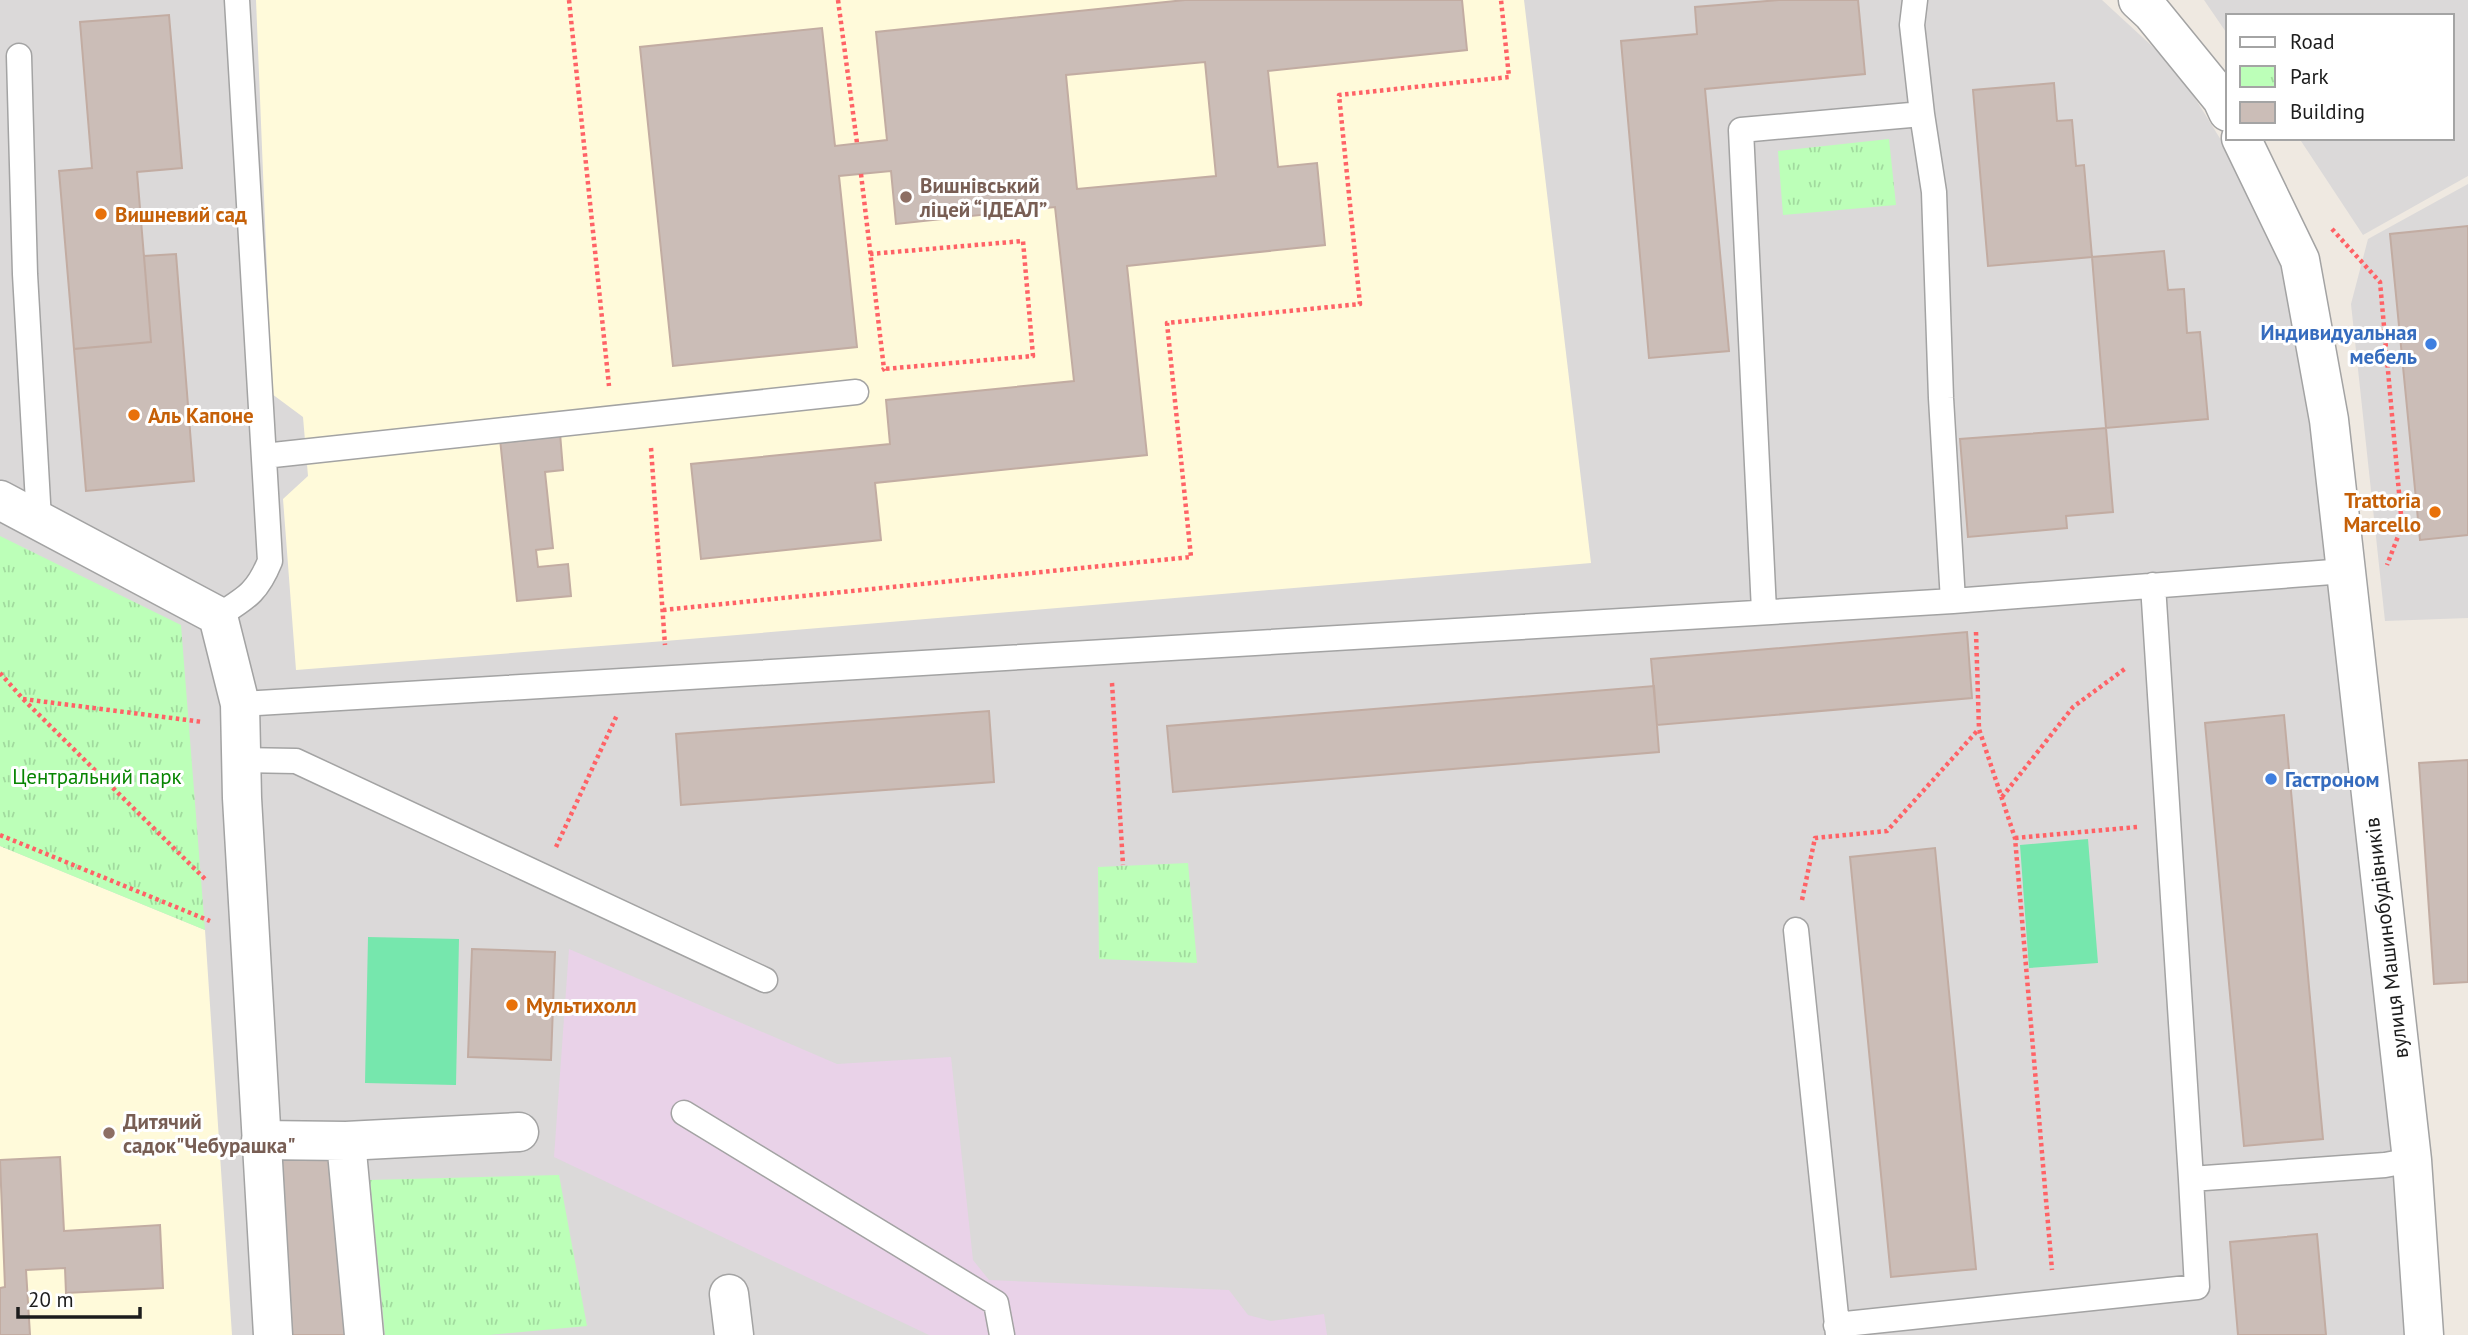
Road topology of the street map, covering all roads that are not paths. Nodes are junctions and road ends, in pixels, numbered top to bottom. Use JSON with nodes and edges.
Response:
{"nodes":[{"id":1,"x":237,"y":0,"type":"edge"},
{"id":2,"x":1915,"y":0,"type":"edge"},
{"id":3,"x":2138,"y":0,"type":"edge"},
{"id":4,"x":19,"y":56,"type":"dead end"},
{"id":5,"x":2226,"y":108,"type":"edge"},
{"id":6,"x":1922,"y":114,"type":"junction"},
{"id":7,"x":2242,"y":140,"type":"edge"},
{"id":8,"x":856,"y":392,"type":"road end"},
{"id":9,"x":264,"y":456,"type":"junction"},
{"id":10,"x":0,"y":500,"type":"edge"},
{"id":11,"x":39,"y":520,"type":"junction"},
{"id":12,"x":2345,"y":571,"type":"junction"},
{"id":13,"x":2153,"y":585,"type":"junction"},
{"id":14,"x":1964,"y":600,"type":"junction"},
{"id":15,"x":1764,"y":611,"type":"junction"},
{"id":16,"x":219,"y":616,"type":"junction"},
{"id":17,"x":240,"y":704,"type":"junction"},
{"id":18,"x":242,"y":760,"type":"junction"},
{"id":19,"x":1796,"y":930,"type":"road end"},
{"id":20,"x":765,"y":980,"type":"dead end"},
{"id":21,"x":684,"y":1113,"type":"dead end"},
{"id":22,"x":519,"y":1132,"type":"dead end"},
{"id":23,"x":261,"y":1140,"type":"junction"},
{"id":24,"x":345,"y":1140,"type":"junction"},
{"id":25,"x":2412,"y":1160,"type":"junction"},
{"id":26,"x":2192,"y":1179,"type":"junction"},
{"id":27,"x":729,"y":1294,"type":"dead end"},
{"id":28,"x":1837,"y":1330,"type":"edge"},
{"id":29,"x":273,"y":1335,"type":"edge"},
{"id":30,"x":364,"y":1335,"type":"edge"},
{"id":31,"x":734,"y":1335,"type":"edge"},
{"id":32,"x":1002,"y":1335,"type":"edge"},
{"id":33,"x":2424,"y":1335,"type":"edge"}],
"edges":[{"from":1,"to":9,"type":"lane"},
{"from":2,"to":6,"type":"lane"},
{"from":3,"to":5,"type":"street"},
{"from":4,"to":11,"type":"lane"},
{"from":6,"to":14,"type":"lane"},
{"from":6,"to":15,"type":"lane"},
{"from":7,"to":12,"type":"street","name":"вулиця Машинобудівників"},
{"from":8,"to":9,"type":"lane"},
{"from":9,"to":16,"type":"lane"},
{"from":10,"to":11,"type":"street"},
{"from":11,"to":16,"type":"street"},
{"from":12,"to":13,"type":"lane"},
{"from":12,"to":25,"type":"street","name":"вулиця Машинобудівників"},
{"from":13,"to":14,"type":"lane"},
{"from":13,"to":26,"type":"lane"},
{"from":14,"to":15,"type":"lane"},
{"from":15,"to":17,"type":"lane"},
{"from":16,"to":17,"type":"street"},
{"from":17,"to":18,"type":"street"},
{"from":18,"to":20,"type":"lane"},
{"from":18,"to":23,"type":"street"},
{"from":19,"to":28,"type":"lane"},
{"from":21,"to":32,"type":"lane"},
{"from":22,"to":24,"type":"street"},
{"from":23,"to":24,"type":"street"},
{"from":23,"to":29,"type":"street"},
{"from":24,"to":30,"type":"street"},
{"from":25,"to":26,"type":"lane"},
{"from":25,"to":33,"type":"street","name":"вулиця Машинобудівників"},
{"from":26,"to":28,"type":"lane"},
{"from":27,"to":31,"type":"street"}]}
